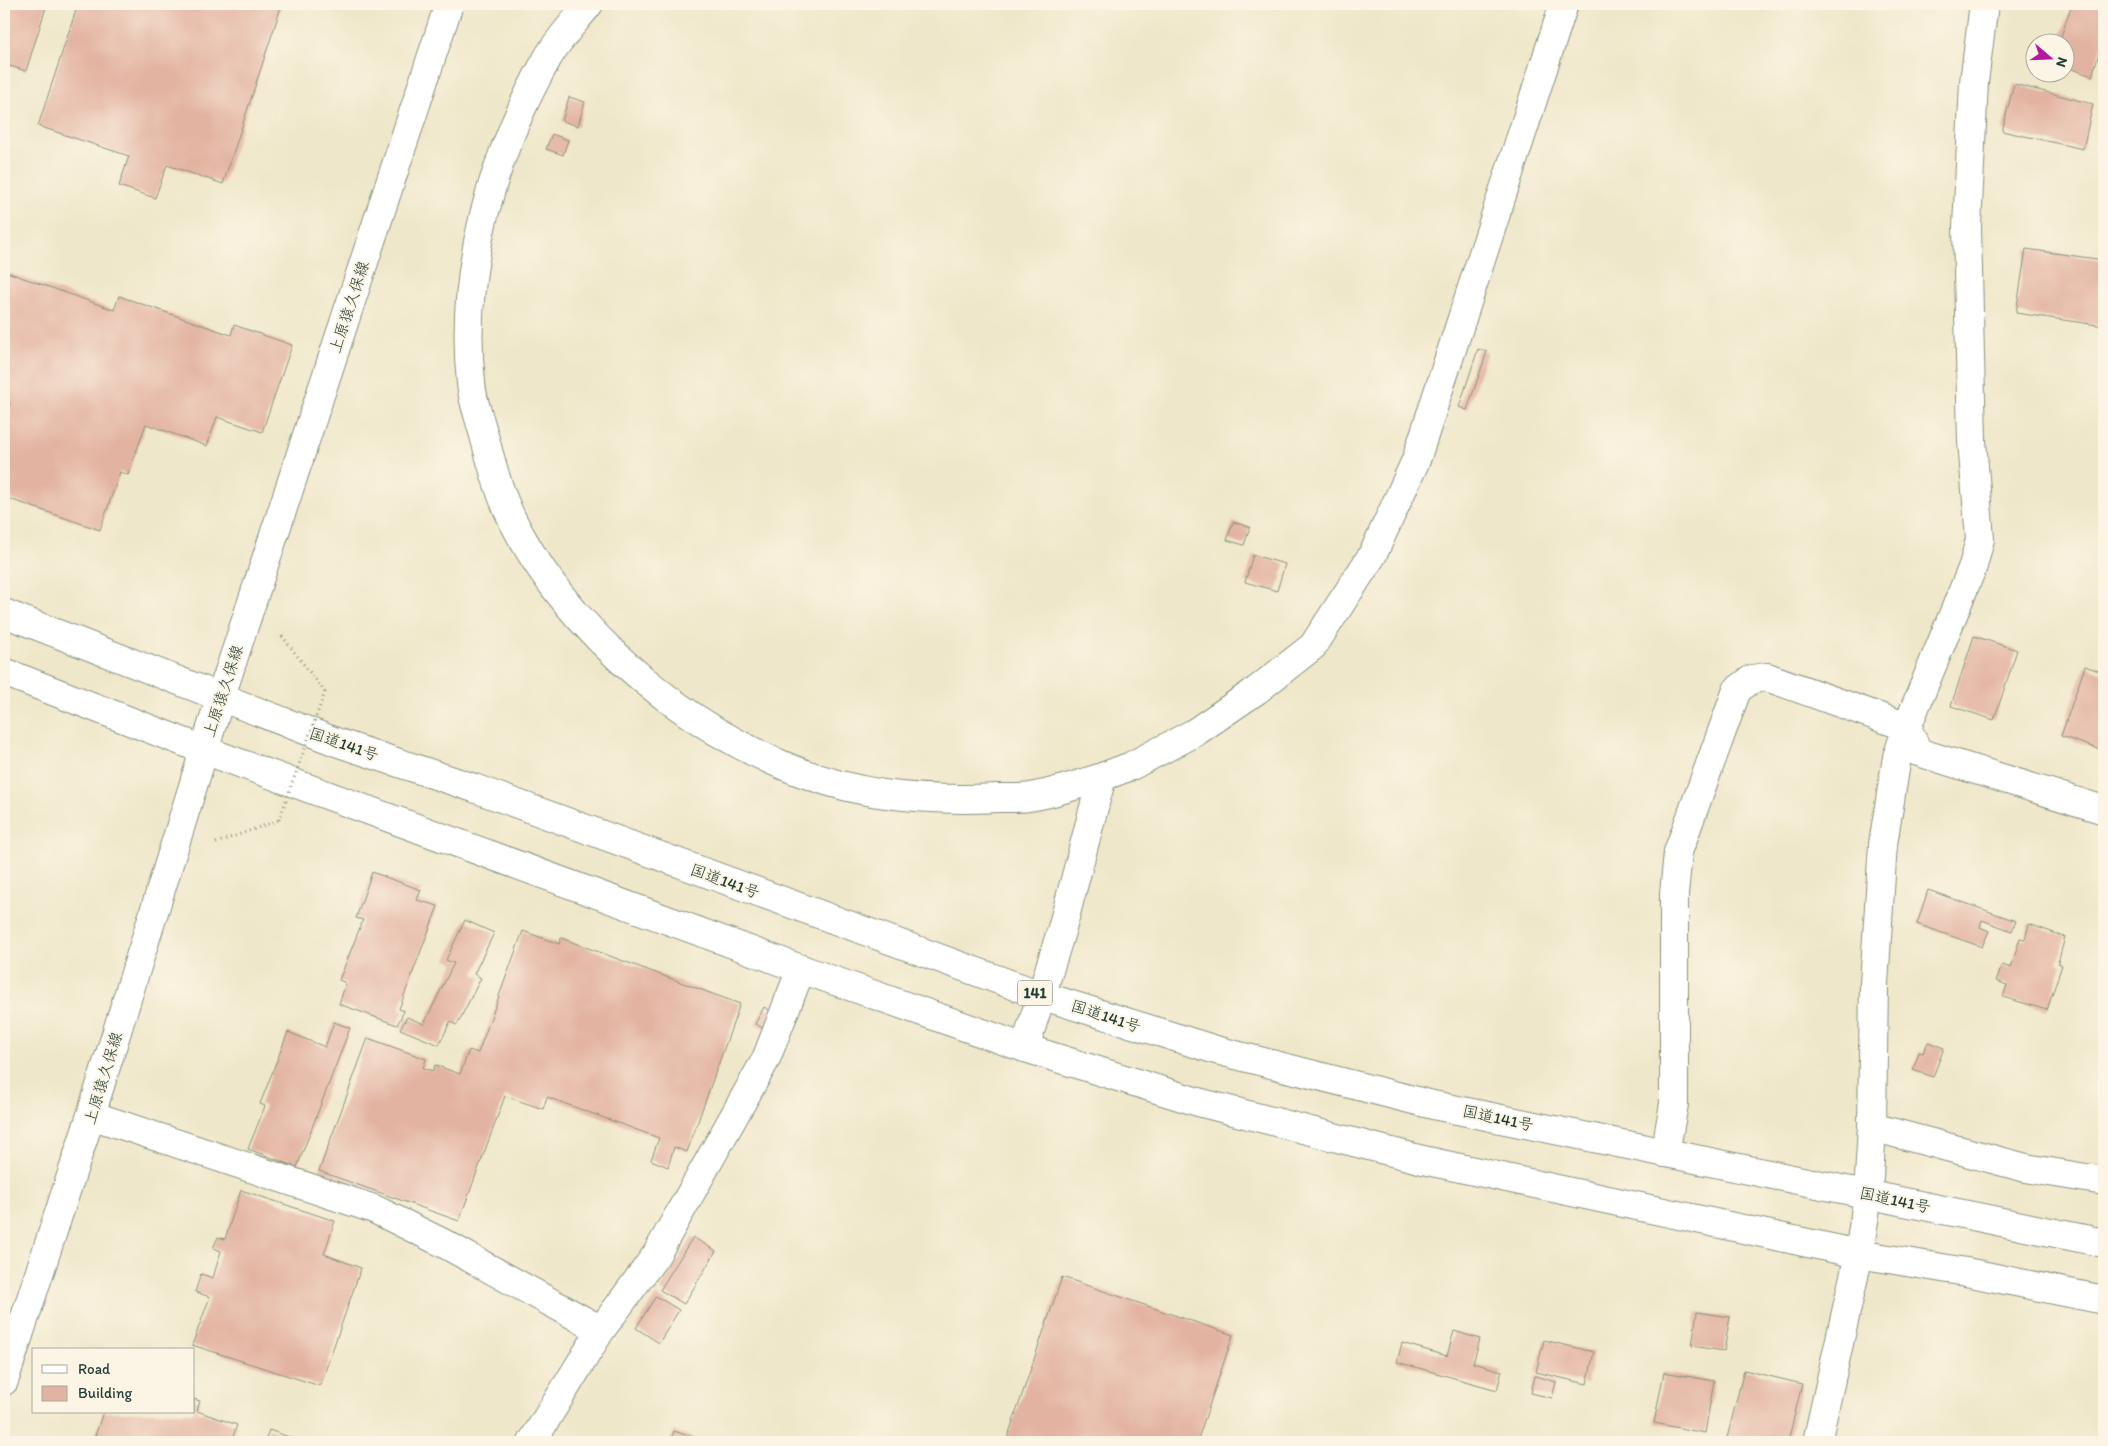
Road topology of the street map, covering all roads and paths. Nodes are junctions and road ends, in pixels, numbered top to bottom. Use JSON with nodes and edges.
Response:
{"nodes":[{"id":1,"x":450,"y":4,"type":"edge"},
{"id":2,"x":589,"y":4,"type":"edge"},
{"id":3,"x":1564,"y":4,"type":"edge"},
{"id":4,"x":1984,"y":4,"type":"edge"},
{"id":5,"x":4,"y":613,"type":"edge"},
{"id":6,"x":282,"y":636,"type":"dead end"},
{"id":7,"x":4,"y":672,"type":"edge"},
{"id":8,"x":220,"y":699,"type":"junction"},
{"id":9,"x":1908,"y":727,"type":"junction"},
{"id":10,"x":204,"y":750,"type":"junction"},
{"id":11,"x":1102,"y":777,"type":"junction"},
{"id":12,"x":2104,"y":810,"type":"edge"},
{"id":13,"x":216,"y":843,"type":"dead end"},
{"id":14,"x":801,"y":969,"type":"junction"},
{"id":15,"x":1040,"y":995,"type":"junction"},
{"id":16,"x":1025,"y":1048,"type":"junction"},
{"id":17,"x":91,"y":1115,"type":"junction"},
{"id":18,"x":1872,"y":1128,"type":"junction"},
{"id":19,"x":1665,"y":1153,"type":"junction"},
{"id":20,"x":2104,"y":1181,"type":"edge"},
{"id":21,"x":1868,"y":1194,"type":"junction"},
{"id":22,"x":2104,"y":1243,"type":"edge"},
{"id":23,"x":1859,"y":1254,"type":"junction"},
{"id":24,"x":2104,"y":1300,"type":"edge"},
{"id":25,"x":601,"y":1330,"type":"junction"},
{"id":26,"x":4,"y":1381,"type":"edge"},
{"id":27,"x":532,"y":1442,"type":"edge"},
{"id":28,"x":1817,"y":1442,"type":"edge"}],
"edges":[{"from":1,"to":8,"type":"main road","name":"上原猿久保線"},
{"from":2,"to":11,"type":"main road"},
{"from":3,"to":11,"type":"main road"},
{"from":4,"to":9,"type":"main road"},
{"from":5,"to":8,"type":"main road","name":"国道141号","number":"141"},
{"from":6,"to":13,"type":"path","bridge":true},
{"from":7,"to":10,"type":"main road"},
{"from":8,"to":10,"type":"main road","name":"上原猿久保線"},
{"from":8,"to":15,"type":"main road","name":"国道141号","number":"141"},
{"from":9,"to":12,"type":"main road"},
{"from":9,"to":18,"type":"main road"},
{"from":9,"to":19,"type":"main road"},
{"from":10,"to":14,"type":"main road"},
{"from":10,"to":17,"type":"main road","name":"上原猿久保線"},
{"from":11,"to":15,"type":"main road"},
{"from":14,"to":16,"type":"main road"},
{"from":14,"to":25,"type":"main road"},
{"from":15,"to":16,"type":"main road"},
{"from":15,"to":19,"type":"main road","name":"国道141号","number":"141"},
{"from":16,"to":23,"type":"main road"},
{"from":17,"to":25,"type":"main road"},
{"from":17,"to":26,"type":"main road","name":"上原猿久保線"},
{"from":18,"to":20,"type":"main road"},
{"from":18,"to":21,"type":"main road"},
{"from":19,"to":21,"type":"main road","name":"国道141号","number":"141"},
{"from":21,"to":22,"type":"main road","name":"国道141号","number":"141"},
{"from":21,"to":23,"type":"main road"},
{"from":23,"to":24,"type":"main road"},
{"from":23,"to":28,"type":"main road"},
{"from":25,"to":27,"type":"main road"}]}
